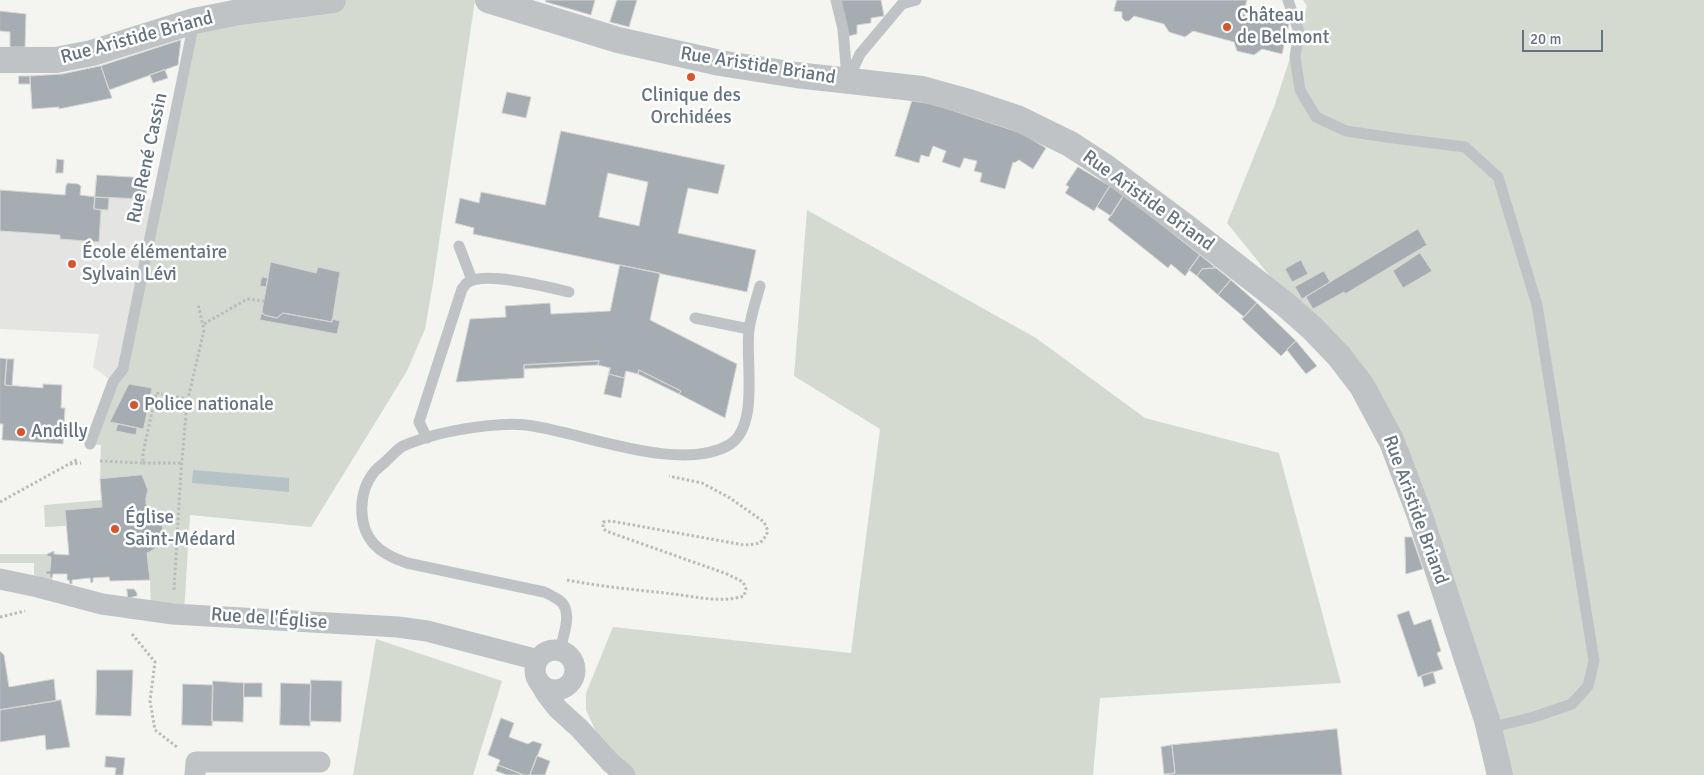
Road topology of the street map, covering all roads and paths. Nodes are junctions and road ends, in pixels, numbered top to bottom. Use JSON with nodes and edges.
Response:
{"nodes":[{"id":1,"x":333,"y":0,"type":"edge"},
{"id":2,"x":488,"y":0,"type":"edge"},
{"id":3,"x":836,"y":0,"type":"edge"},
{"id":4,"x":916,"y":0,"type":"edge"},
{"id":5,"x":1288,"y":0,"type":"edge"},
{"id":6,"x":194,"y":21,"type":"junction"},
{"id":7,"x":0,"y":60,"type":"edge"},
{"id":8,"x":848,"y":80,"type":"junction"},
{"id":9,"x":459,"y":246,"type":"dead end"},
{"id":10,"x":472,"y":280,"type":"junction"},
{"id":11,"x":760,"y":286,"type":"dead end"},
{"id":12,"x":569,"y":292,"type":"dead end"},
{"id":13,"x":264,"y":301,"type":"dead end"},
{"id":14,"x":198,"y":304,"type":"dead end"},
{"id":15,"x":695,"y":318,"type":"dead end"},
{"id":16,"x":204,"y":324,"type":"junction"},
{"id":17,"x":749,"y":329,"type":"junction"},
{"id":18,"x":188,"y":398,"type":"junction"},
{"id":19,"x":427,"y":438,"type":"junction"},
{"id":20,"x":90,"y":444,"type":"joint"},
{"id":21,"x":85,"y":462,"type":"dead end"},
{"id":22,"x":93,"y":462,"type":"dead end"},
{"id":23,"x":143,"y":463,"type":"junction"},
{"id":24,"x":182,"y":463,"type":"junction"},
{"id":25,"x":70,"y":464,"type":"junction"},
{"id":26,"x":664,"y":474,"type":"dead end"},
{"id":27,"x":0,"y":502,"type":"edge"},
{"id":28,"x":0,"y":579,"type":"edge"},
{"id":29,"x":554,"y":597,"type":"junction"},
{"id":30,"x":132,"y":608,"type":"junction"},
{"id":31,"x":173,"y":614,"type":"junction"},
{"id":32,"x":560,"y":650,"type":"junction"},
{"id":33,"x":538,"y":670,"type":"junction"},
{"id":34,"x":574,"y":676,"type":"junction"},
{"id":35,"x":579,"y":728,"type":"junction"},
{"id":36,"x":1489,"y":728,"type":"junction"},
{"id":37,"x":320,"y":762,"type":"dead end"},
{"id":38,"x":195,"y":769,"type":"edge"},
{"id":39,"x":625,"y":775,"type":"edge"},
{"id":40,"x":1500,"y":775,"type":"edge"}],
"edges":[{"from":1,"to":6,"type":"street","name":"Rue Aristide Briand"},
{"from":2,"to":8,"type":"street","name":"Rue Aristide Briand"},
{"from":3,"to":8,"type":"lane"},
{"from":4,"to":8,"type":"lane"},
{"from":5,"to":36,"type":"lane"},
{"from":6,"to":7,"type":"street","name":"Rue Aristide Briand"},
{"from":6,"to":20,"type":"lane","name":"Rue René Cassin"},
{"from":8,"to":36,"type":"street","name":"Rue Aristide Briand"},
{"from":9,"to":10,"type":"lane"},
{"from":10,"to":12,"type":"lane"},
{"from":10,"to":19,"type":"lane"},
{"from":11,"to":17,"type":"lane"},
{"from":13,"to":16,"type":"path"},
{"from":14,"to":16,"type":"path"},
{"from":15,"to":17,"type":"lane"},
{"from":16,"to":18,"type":"path"},
{"from":17,"to":19,"type":"lane"},
{"from":18,"to":23,"type":"path"},
{"from":18,"to":24,"type":"path"},
{"from":19,"to":29,"type":"lane"},
{"from":20,"to":25,"type":"path"},
{"from":21,"to":25,"type":"path"},
{"from":22,"to":23,"type":"path"},
{"from":23,"to":24,"type":"path"},
{"from":24,"to":31,"type":"path"},
{"from":25,"to":27,"type":"path"},
{"from":26,"to":29,"type":"path"},
{"from":28,"to":30,"type":"street","name":"Rue de l'Église"},
{"from":29,"to":32,"type":"lane"},
{"from":30,"to":31,"type":"street","name":"Rue de l'Église"},
{"from":30,"to":38,"type":"path"},
{"from":31,"to":33,"type":"street","name":"Rue de l'Église"},
{"from":32,"to":33,"type":"street"},
{"from":32,"to":34,"type":"street"},
{"from":33,"to":34,"type":"street","name":"Rue de l'Église"},
{"from":33,"to":35,"type":"street"},
{"from":34,"to":35,"type":"street"},
{"from":35,"to":39,"type":"street"},
{"from":36,"to":40,"type":"street","name":"Rue Aristide Briand"},
{"from":37,"to":38,"type":"street"}]}
